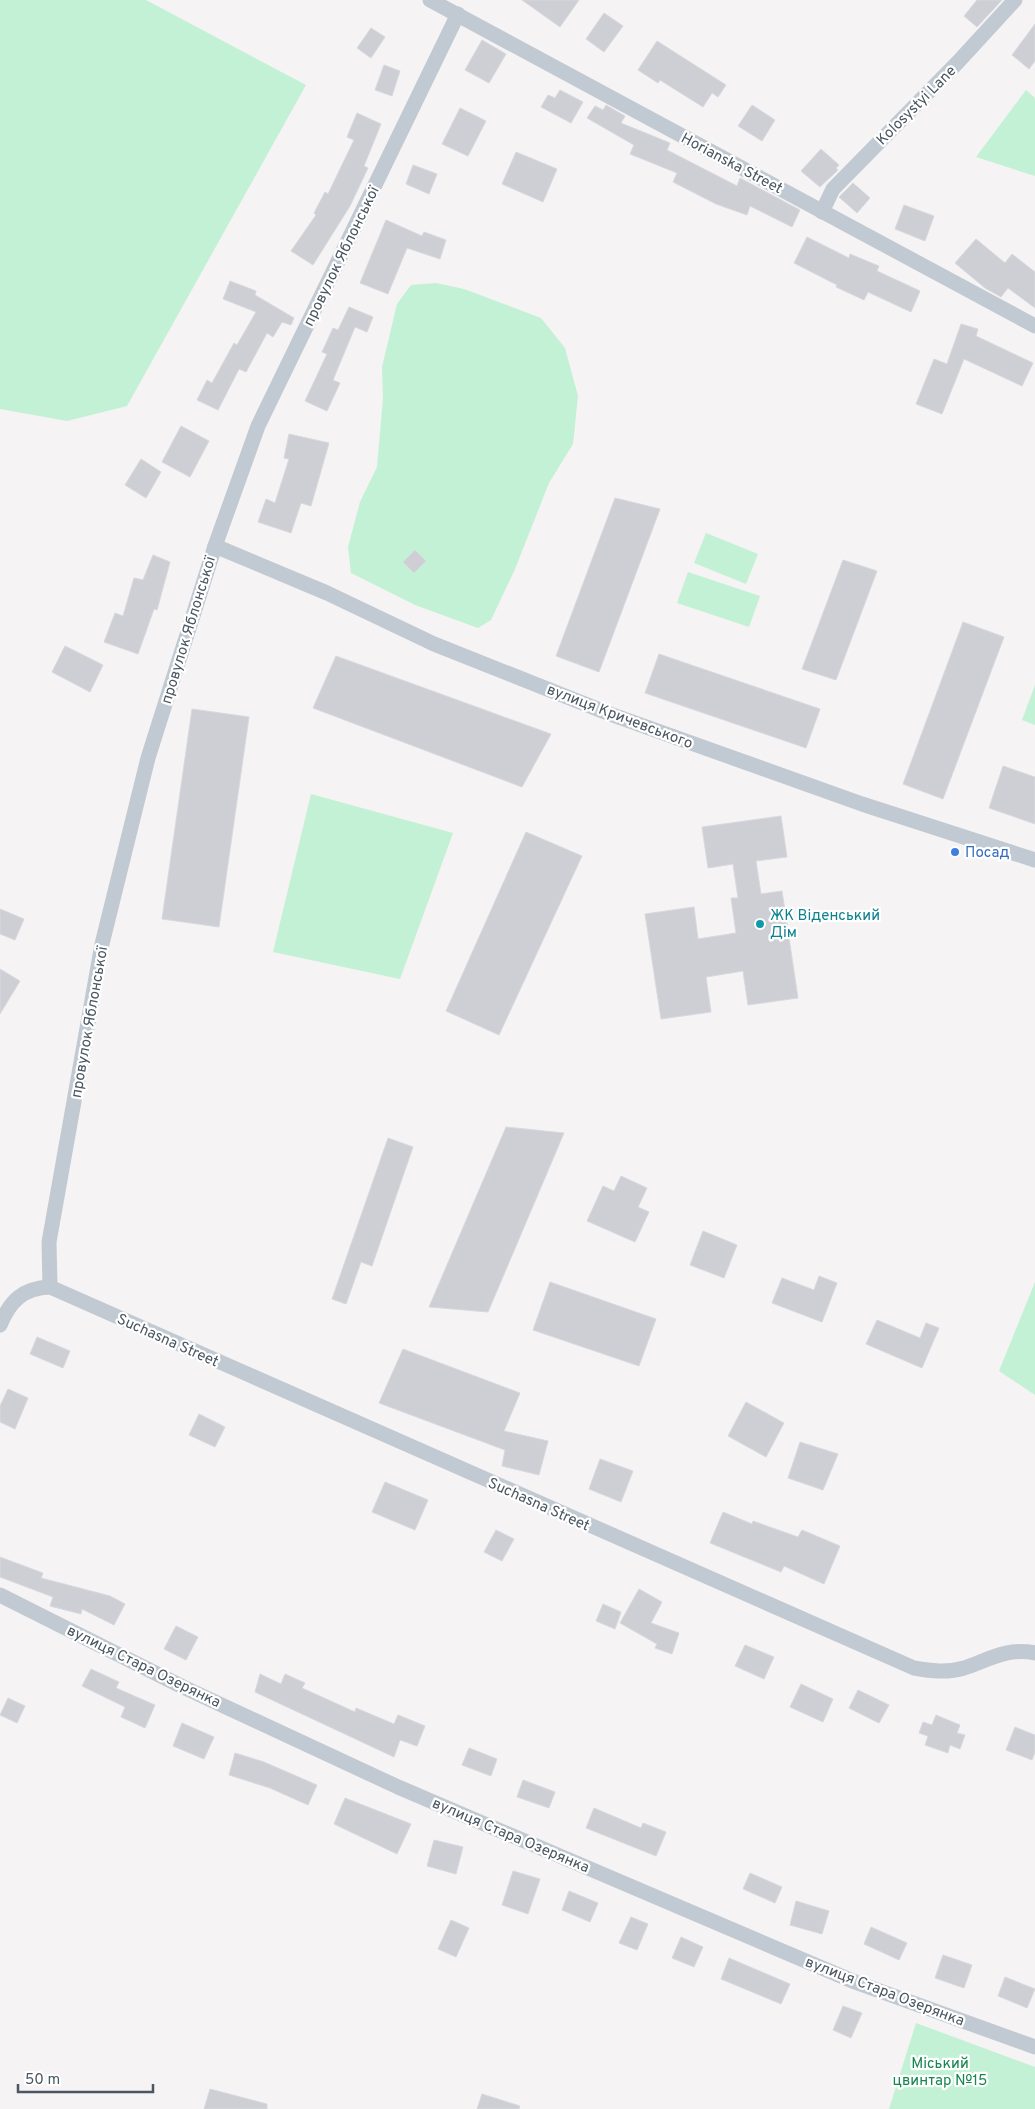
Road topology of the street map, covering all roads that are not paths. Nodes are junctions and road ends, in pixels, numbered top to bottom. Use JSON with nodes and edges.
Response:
{"nodes":[{"id":1,"x":430,"y":0,"type":"edge"},
{"id":2,"x":1015,"y":0,"type":"edge"},
{"id":3,"x":458,"y":14,"type":"junction"},
{"id":4,"x":822,"y":212,"type":"junction"},
{"id":5,"x":1035,"y":326,"type":"edge"},
{"id":6,"x":215,"y":546,"type":"junction"},
{"id":7,"x":1035,"y":860,"type":"edge"},
{"id":8,"x":50,"y":1286,"type":"junction"},
{"id":9,"x":0,"y":1325,"type":"edge"},
{"id":10,"x":0,"y":1595,"type":"edge"},
{"id":11,"x":1035,"y":1653,"type":"edge"},
{"id":12,"x":1035,"y":2048,"type":"edge"}],
"edges":[{"from":1,"to":3,"type":"street","name":"Horianska Street"},
{"from":2,"to":4,"type":"street","name":"Kolosystyi Lane"},
{"from":3,"to":4,"type":"street","name":"Horianska Street"},
{"from":3,"to":6,"type":"street","name":"провулок Яблонської"},
{"from":4,"to":5,"type":"street","name":"Horianska Street"},
{"from":6,"to":7,"type":"street","name":"вулиця Кричевського"},
{"from":6,"to":8,"type":"street","name":"провулок Яблонської"},
{"from":8,"to":9,"type":"street"},
{"from":8,"to":11,"type":"street","name":"Suchasna Street"},
{"from":10,"to":12,"type":"street","name":"вулиця Стара Озерянка"}]}
